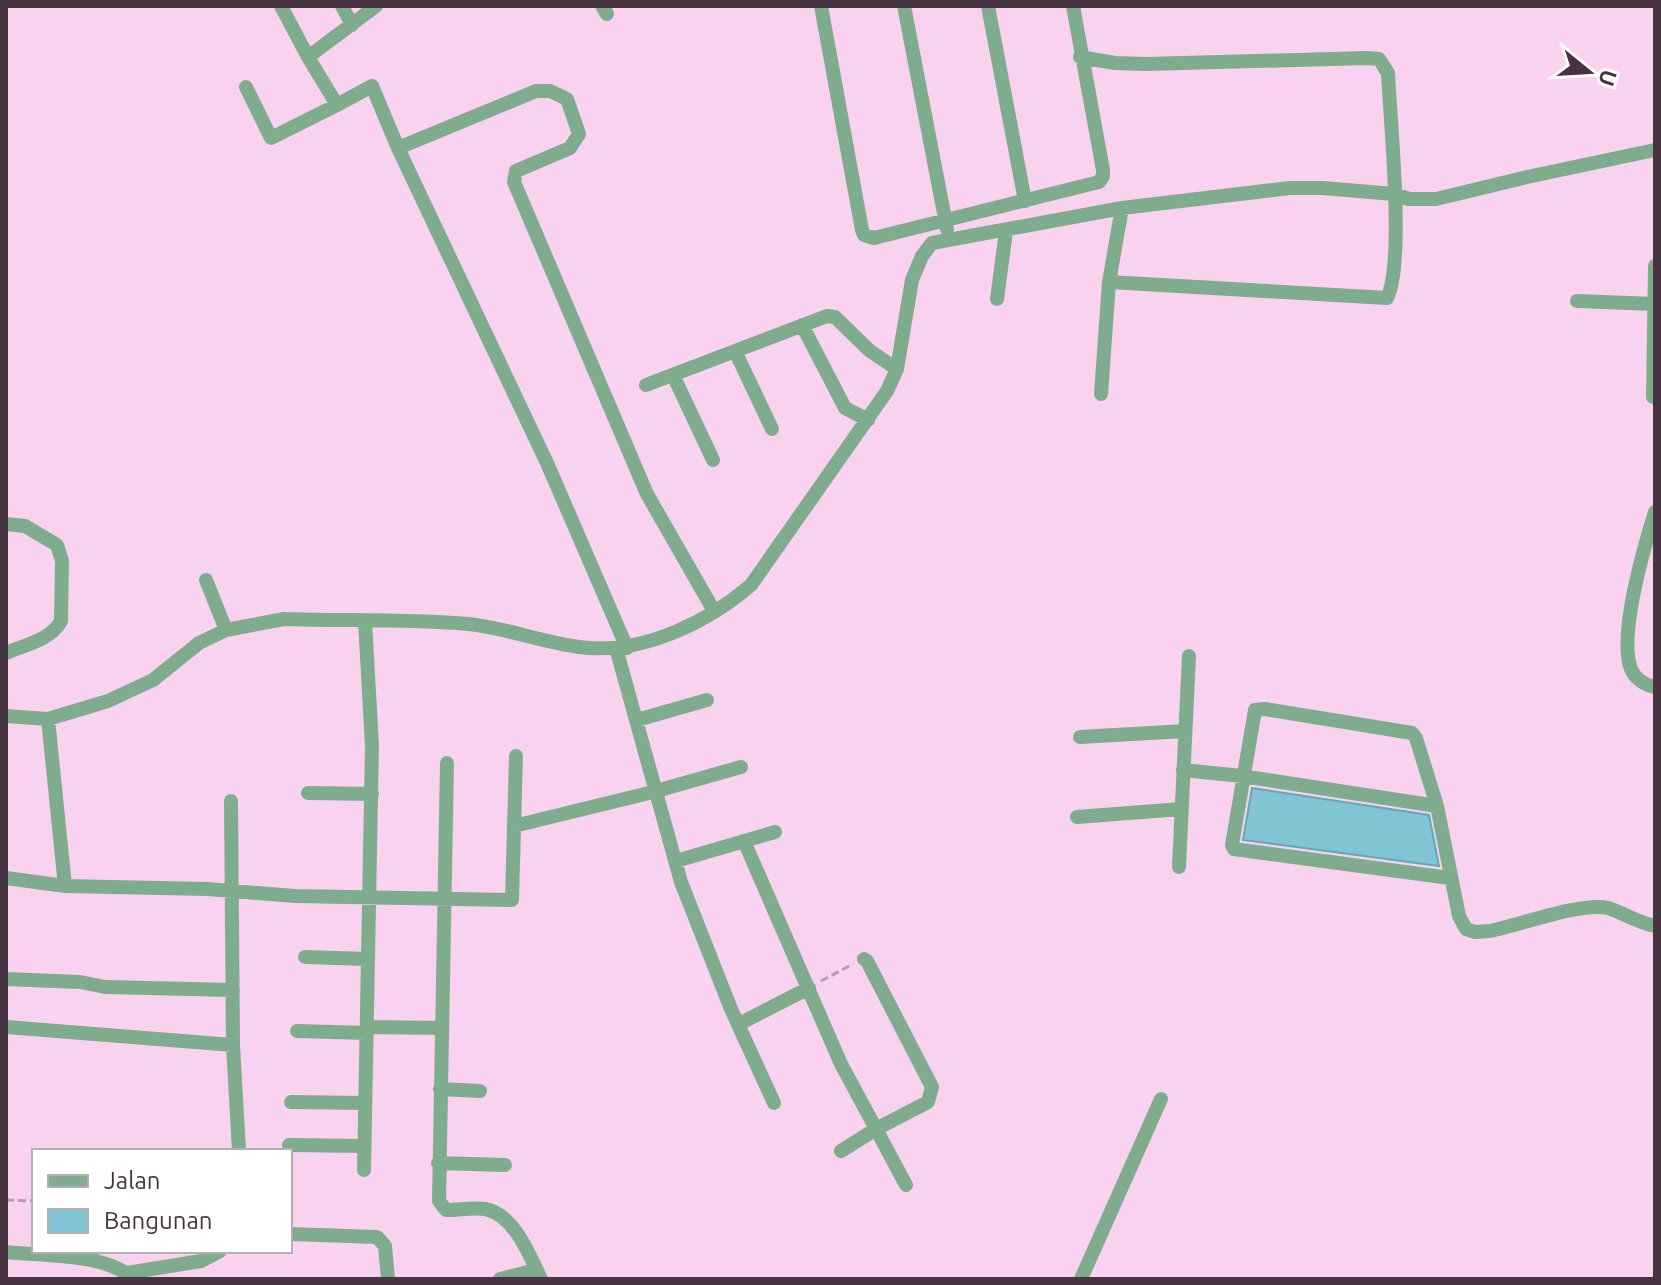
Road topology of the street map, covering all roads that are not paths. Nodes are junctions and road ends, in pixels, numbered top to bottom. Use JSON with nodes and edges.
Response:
{"nodes":[{"id":1,"x":281,"y":6,"type":"edge"},
{"id":2,"x":360,"y":6,"type":"edge"},
{"id":3,"x":376,"y":6,"type":"edge"},
{"id":4,"x":821,"y":6,"type":"edge"},
{"id":5,"x":904,"y":6,"type":"edge"},
{"id":6,"x":988,"y":6,"type":"edge"},
{"id":7,"x":1073,"y":6,"type":"edge"},
{"id":8,"x":346,"y":15,"type":"edge"},
{"id":9,"x":308,"y":57,"type":"junction"},
{"id":10,"x":1080,"y":57,"type":"junction"},
{"id":11,"x":246,"y":87,"type":"dead end"},
{"id":12,"x":337,"y":105,"type":"junction"},
{"id":13,"x":398,"y":148,"type":"junction"},
{"id":14,"x":1655,"y":150,"type":"edge"},
{"id":15,"x":1394,"y":194,"type":"junction"},
{"id":16,"x":1025,"y":201,"type":"junction"},
{"id":17,"x":1122,"y":208,"type":"junction"},
{"id":18,"x":946,"y":221,"type":"junction"},
{"id":19,"x":1006,"y":231,"type":"junction"},
{"id":20,"x":949,"y":238,"type":"junction"},
{"id":21,"x":1655,"y":266,"type":"edge"},
{"id":22,"x":1109,"y":282,"type":"junction"},
{"id":23,"x":997,"y":299,"type":"dead end"},
{"id":24,"x":1577,"y":301,"type":"dead end"},
{"id":25,"x":1654,"y":304,"type":"edge"},
{"id":26,"x":802,"y":325,"type":"junction"},
{"id":27,"x":735,"y":351,"type":"junction"},
{"id":28,"x":897,"y":369,"type":"junction"},
{"id":29,"x":673,"y":375,"type":"junction"},
{"id":30,"x":646,"y":385,"type":"dead end"},
{"id":31,"x":1101,"y":394,"type":"dead end"},
{"id":32,"x":1653,"y":397,"type":"dead end"},
{"id":33,"x":868,"y":420,"type":"junction"},
{"id":34,"x":772,"y":429,"type":"dead end"},
{"id":35,"x":713,"y":460,"type":"dead end"},
{"id":36,"x":1655,"y":512,"type":"edge"},
{"id":37,"x":6,"y":524,"type":"edge"},
{"id":38,"x":206,"y":580,"type":"dead end"},
{"id":39,"x":714,"y":611,"type":"junction"},
{"id":40,"x":365,"y":621,"type":"junction"},
{"id":41,"x":226,"y":630,"type":"junction"},
{"id":42,"x":622,"y":648,"type":"junction"},
{"id":43,"x":6,"y":653,"type":"edge"},
{"id":44,"x":1189,"y":656,"type":"dead end"},
{"id":45,"x":1655,"y":687,"type":"edge"},
{"id":46,"x":707,"y":700,"type":"dead end"},
{"id":47,"x":6,"y":716,"type":"edge"},
{"id":48,"x":48,"y":719,"type":"junction"},
{"id":49,"x":637,"y":720,"type":"junction"},
{"id":50,"x":1185,"y":731,"type":"junction"},
{"id":51,"x":1080,"y":737,"type":"dead end"},
{"id":52,"x":516,"y":756,"type":"dead end"},
{"id":53,"x":447,"y":763,"type":"dead end"},
{"id":54,"x":741,"y":767,"type":"dead end"},
{"id":55,"x":1183,"y":770,"type":"junction"},
{"id":56,"x":1242,"y":776,"type":"junction"},
{"id":57,"x":656,"y":791,"type":"junction"},
{"id":58,"x":308,"y":793,"type":"dead end"},
{"id":59,"x":372,"y":794,"type":"junction"},
{"id":60,"x":231,"y":801,"type":"dead end"},
{"id":61,"x":1437,"y":806,"type":"junction"},
{"id":62,"x":1181,"y":809,"type":"junction"},
{"id":63,"x":1077,"y":817,"type":"dead end"},
{"id":64,"x":514,"y":826,"type":"junction"},
{"id":65,"x":775,"y":832,"type":"dead end"},
{"id":66,"x":744,"y":841,"type":"junction"},
{"id":67,"x":676,"y":861,"type":"junction"},
{"id":68,"x":1179,"y":867,"type":"dead end"},
{"id":69,"x":6,"y":878,"type":"edge"},
{"id":70,"x":1450,"y":878,"type":"junction"},
{"id":71,"x":65,"y":886,"type":"junction"},
{"id":72,"x":232,"y":891,"type":"junction"},
{"id":73,"x":369,"y":897,"type":"junction"},
{"id":74,"x":444,"y":899,"type":"junction"},
{"id":75,"x":1655,"y":926,"type":"edge"},
{"id":76,"x":305,"y":957,"type":"dead end"},
{"id":77,"x":368,"y":959,"type":"junction"},
{"id":78,"x":864,"y":959,"type":"road end"},
{"id":79,"x":6,"y":979,"type":"edge"},
{"id":80,"x":809,"y":988,"type":"junction"},
{"id":81,"x":233,"y":990,"type":"junction"},
{"id":82,"x":739,"y":1024,"type":"junction"},
{"id":83,"x":6,"y":1027,"type":"edge"},
{"id":84,"x":442,"y":1028,"type":"junction"},
{"id":85,"x":367,"y":1030,"type":"junction"},
{"id":86,"x":297,"y":1031,"type":"dead end"},
{"id":87,"x":233,"y":1045,"type":"junction"},
{"id":88,"x":440,"y":1089,"type":"junction"},
{"id":89,"x":480,"y":1091,"type":"dead end"},
{"id":90,"x":1161,"y":1099,"type":"dead end"},
{"id":91,"x":291,"y":1102,"type":"dead end"},
{"id":92,"x":365,"y":1103,"type":"junction"},
{"id":93,"x":774,"y":1103,"type":"dead end"},
{"id":94,"x":876,"y":1129,"type":"junction"},
{"id":95,"x":289,"y":1145,"type":"dead end"},
{"id":96,"x":364,"y":1146,"type":"junction"},
{"id":97,"x":239,"y":1149,"type":"edge"},
{"id":98,"x":841,"y":1151,"type":"dead end"},
{"id":99,"x":438,"y":1163,"type":"junction"},
{"id":100,"x":505,"y":1165,"type":"dead end"},
{"id":101,"x":364,"y":1170,"type":"dead end"},
{"id":102,"x":906,"y":1185,"type":"dead end"},
{"id":103,"x":292,"y":1234,"type":"edge"},
{"id":104,"x":6,"y":1252,"type":"edge"},
{"id":105,"x":216,"y":1253,"type":"edge"},
{"id":106,"x":108,"y":1264,"type":"junction"},
{"id":107,"x":538,"y":1274,"type":"edge"},
{"id":108,"x":129,"y":1276,"type":"edge"},
{"id":109,"x":104,"y":1279,"type":"edge"},
{"id":110,"x":388,"y":1279,"type":"edge"},
{"id":111,"x":500,"y":1279,"type":"edge"},
{"id":112,"x":1081,"y":1279,"type":"edge"}],
"edges":[{"from":1,"to":9,"type":"street"},
{"from":2,"to":8,"type":"street"},
{"from":3,"to":8,"type":"street"},
{"from":4,"to":18,"type":"street"},
{"from":5,"to":18,"type":"street"},
{"from":6,"to":16,"type":"street"},
{"from":7,"to":10,"type":"street"},
{"from":8,"to":9,"type":"street"},
{"from":9,"to":12,"type":"street"},
{"from":10,"to":15,"type":"street"},
{"from":10,"to":16,"type":"street"},
{"from":11,"to":12,"type":"street"},
{"from":12,"to":13,"type":"street"},
{"from":13,"to":39,"type":"street"},
{"from":13,"to":42,"type":"street"},
{"from":14,"to":15,"type":"street"},
{"from":15,"to":17,"type":"street"},
{"from":15,"to":22,"type":"street"},
{"from":16,"to":18,"type":"street"},
{"from":17,"to":19,"type":"street"},
{"from":17,"to":22,"type":"street"},
{"from":18,"to":20,"type":"street"},
{"from":19,"to":20,"type":"street"},
{"from":19,"to":23,"type":"street"},
{"from":20,"to":28,"type":"street"},
{"from":21,"to":25,"type":"street"},
{"from":22,"to":31,"type":"street"},
{"from":24,"to":25,"type":"street"},
{"from":25,"to":32,"type":"street"},
{"from":26,"to":27,"type":"street"},
{"from":26,"to":28,"type":"street"},
{"from":26,"to":33,"type":"street"},
{"from":27,"to":29,"type":"street"},
{"from":27,"to":34,"type":"street"},
{"from":28,"to":33,"type":"street"},
{"from":29,"to":30,"type":"street"},
{"from":29,"to":35,"type":"street"},
{"from":33,"to":39,"type":"street"},
{"from":36,"to":45,"type":"street"},
{"from":37,"to":43,"type":"street"},
{"from":38,"to":41,"type":"street"},
{"from":39,"to":42,"type":"street"},
{"from":40,"to":41,"type":"street"},
{"from":40,"to":42,"type":"street"},
{"from":40,"to":59,"type":"street"},
{"from":41,"to":48,"type":"street"},
{"from":42,"to":49,"type":"street"},
{"from":44,"to":50,"type":"street"},
{"from":46,"to":49,"type":"street"},
{"from":47,"to":48,"type":"street"},
{"from":48,"to":71,"type":"street"},
{"from":49,"to":57,"type":"street"},
{"from":50,"to":51,"type":"street"},
{"from":50,"to":55,"type":"street"},
{"from":52,"to":64,"type":"street"},
{"from":53,"to":74,"type":"street"},
{"from":54,"to":57,"type":"street"},
{"from":55,"to":56,"type":"street"},
{"from":55,"to":62,"type":"street"},
{"from":56,"to":61,"type":"street"},
{"from":56,"to":61,"type":"street"},
{"from":56,"to":70,"type":"street"},
{"from":57,"to":64,"type":"street"},
{"from":57,"to":67,"type":"street"},
{"from":58,"to":59,"type":"street"},
{"from":59,"to":73,"type":"street"},
{"from":60,"to":72,"type":"street"},
{"from":61,"to":70,"type":"street"},
{"from":62,"to":63,"type":"street"},
{"from":62,"to":68,"type":"street"},
{"from":64,"to":74,"type":"street"},
{"from":65,"to":66,"type":"street"},
{"from":66,"to":67,"type":"street"},
{"from":66,"to":80,"type":"street"},
{"from":67,"to":82,"type":"street"},
{"from":69,"to":71,"type":"street"},
{"from":70,"to":75,"type":"street"},
{"from":71,"to":72,"type":"street"},
{"from":72,"to":73,"type":"street"},
{"from":72,"to":81,"type":"street"},
{"from":73,"to":74,"type":"street"},
{"from":73,"to":77,"type":"street"},
{"from":74,"to":84,"type":"street"},
{"from":76,"to":77,"type":"street"},
{"from":77,"to":85,"type":"street"},
{"from":78,"to":94,"type":"street"},
{"from":79,"to":81,"type":"street"},
{"from":80,"to":82,"type":"street"},
{"from":80,"to":94,"type":"street"},
{"from":81,"to":87,"type":"street"},
{"from":82,"to":93,"type":"street"},
{"from":83,"to":87,"type":"street"},
{"from":84,"to":85,"type":"street"},
{"from":84,"to":88,"type":"street"},
{"from":85,"to":86,"type":"street"},
{"from":85,"to":92,"type":"street"},
{"from":87,"to":97,"type":"street"},
{"from":88,"to":89,"type":"street"},
{"from":88,"to":99,"type":"street"},
{"from":90,"to":112,"type":"street"},
{"from":91,"to":92,"type":"street"},
{"from":92,"to":96,"type":"street"},
{"from":94,"to":98,"type":"street"},
{"from":94,"to":102,"type":"street"},
{"from":95,"to":96,"type":"street"},
{"from":96,"to":101,"type":"street"},
{"from":99,"to":100,"type":"street"},
{"from":99,"to":107,"type":"street"},
{"from":103,"to":110,"type":"street"},
{"from":104,"to":106,"type":"street"},
{"from":105,"to":108,"type":"street"},
{"from":106,"to":108,"type":"street"},
{"from":106,"to":109,"type":"street"},
{"from":107,"to":111,"type":"street"}]}
